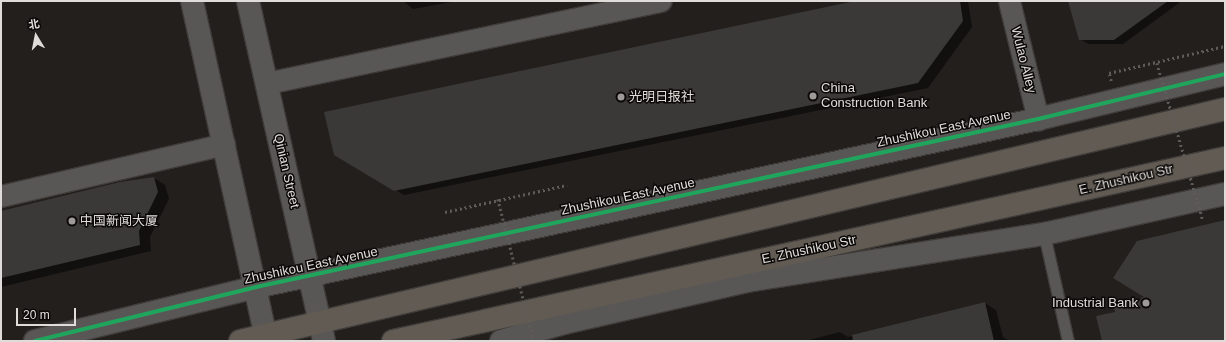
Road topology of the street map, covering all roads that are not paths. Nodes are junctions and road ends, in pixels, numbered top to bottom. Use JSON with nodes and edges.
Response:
{"nodes":[{"id":1,"x":192,"y":1,"type":"edge"},
{"id":2,"x":248,"y":1,"type":"edge"},
{"id":3,"x":661,"y":1,"type":"edge"},
{"id":4,"x":1009,"y":1,"type":"edge"},
{"id":5,"x":1225,"y":74,"type":"edge"},
{"id":6,"x":267,"y":83,"type":"junction"},
{"id":7,"x":1225,"y":109,"type":"edge"},
{"id":8,"x":1038,"y":119,"type":"junction"},
{"id":9,"x":224,"y":144,"type":"junction"},
{"id":10,"x":1225,"y":158,"type":"edge"},
{"id":11,"x":1225,"y":194,"type":"edge"},
{"id":12,"x":1,"y":196,"type":"edge"},
{"id":13,"x":1044,"y":234,"type":"junction"},
{"id":14,"x":309,"y":276,"type":"junction"},
{"id":15,"x":256,"y":287,"type":"junction"},
{"id":16,"x":322,"y":332,"type":"edge"},
{"id":17,"x":267,"y":338,"type":"edge"},
{"id":18,"x":35,"y":341,"type":"edge"},
{"id":19,"x":240,"y":341,"type":"edge"},
{"id":20,"x":393,"y":341,"type":"edge"},
{"id":21,"x":501,"y":341,"type":"edge"},
{"id":22,"x":1068,"y":341,"type":"edge"}],
"edges":[{"from":1,"to":9,"type":"street"},
{"from":2,"to":6,"type":"street","name":"Qinian Street"},
{"from":3,"to":6,"type":"street"},
{"from":4,"to":8,"type":"street","name":"Wulao Alley"},
{"from":5,"to":8,"type":"street","name":"Zhushikou East Avenue"},
{"from":6,"to":14,"type":"street","name":"Qinian Street"},
{"from":7,"to":16,"type":"main road"},
{"from":8,"to":14,"type":"street","name":"Zhushikou East Avenue"},
{"from":9,"to":12,"type":"street"},
{"from":9,"to":15,"type":"street"},
{"from":10,"to":20,"type":"main road","name":"E. Zhushikou Str"},
{"from":11,"to":13,"type":"street"},
{"from":13,"to":21,"type":"street"},
{"from":13,"to":22,"type":"lane"},
{"from":14,"to":15,"type":"street","name":"Zhushikou East Avenue"},
{"from":14,"to":16,"type":"street","name":"Qinian Street"},
{"from":15,"to":17,"type":"street"},
{"from":15,"to":18,"type":"street","name":"Zhushikou East Avenue"},
{"from":16,"to":17,"type":"main road"},
{"from":17,"to":19,"type":"main road"}]}
